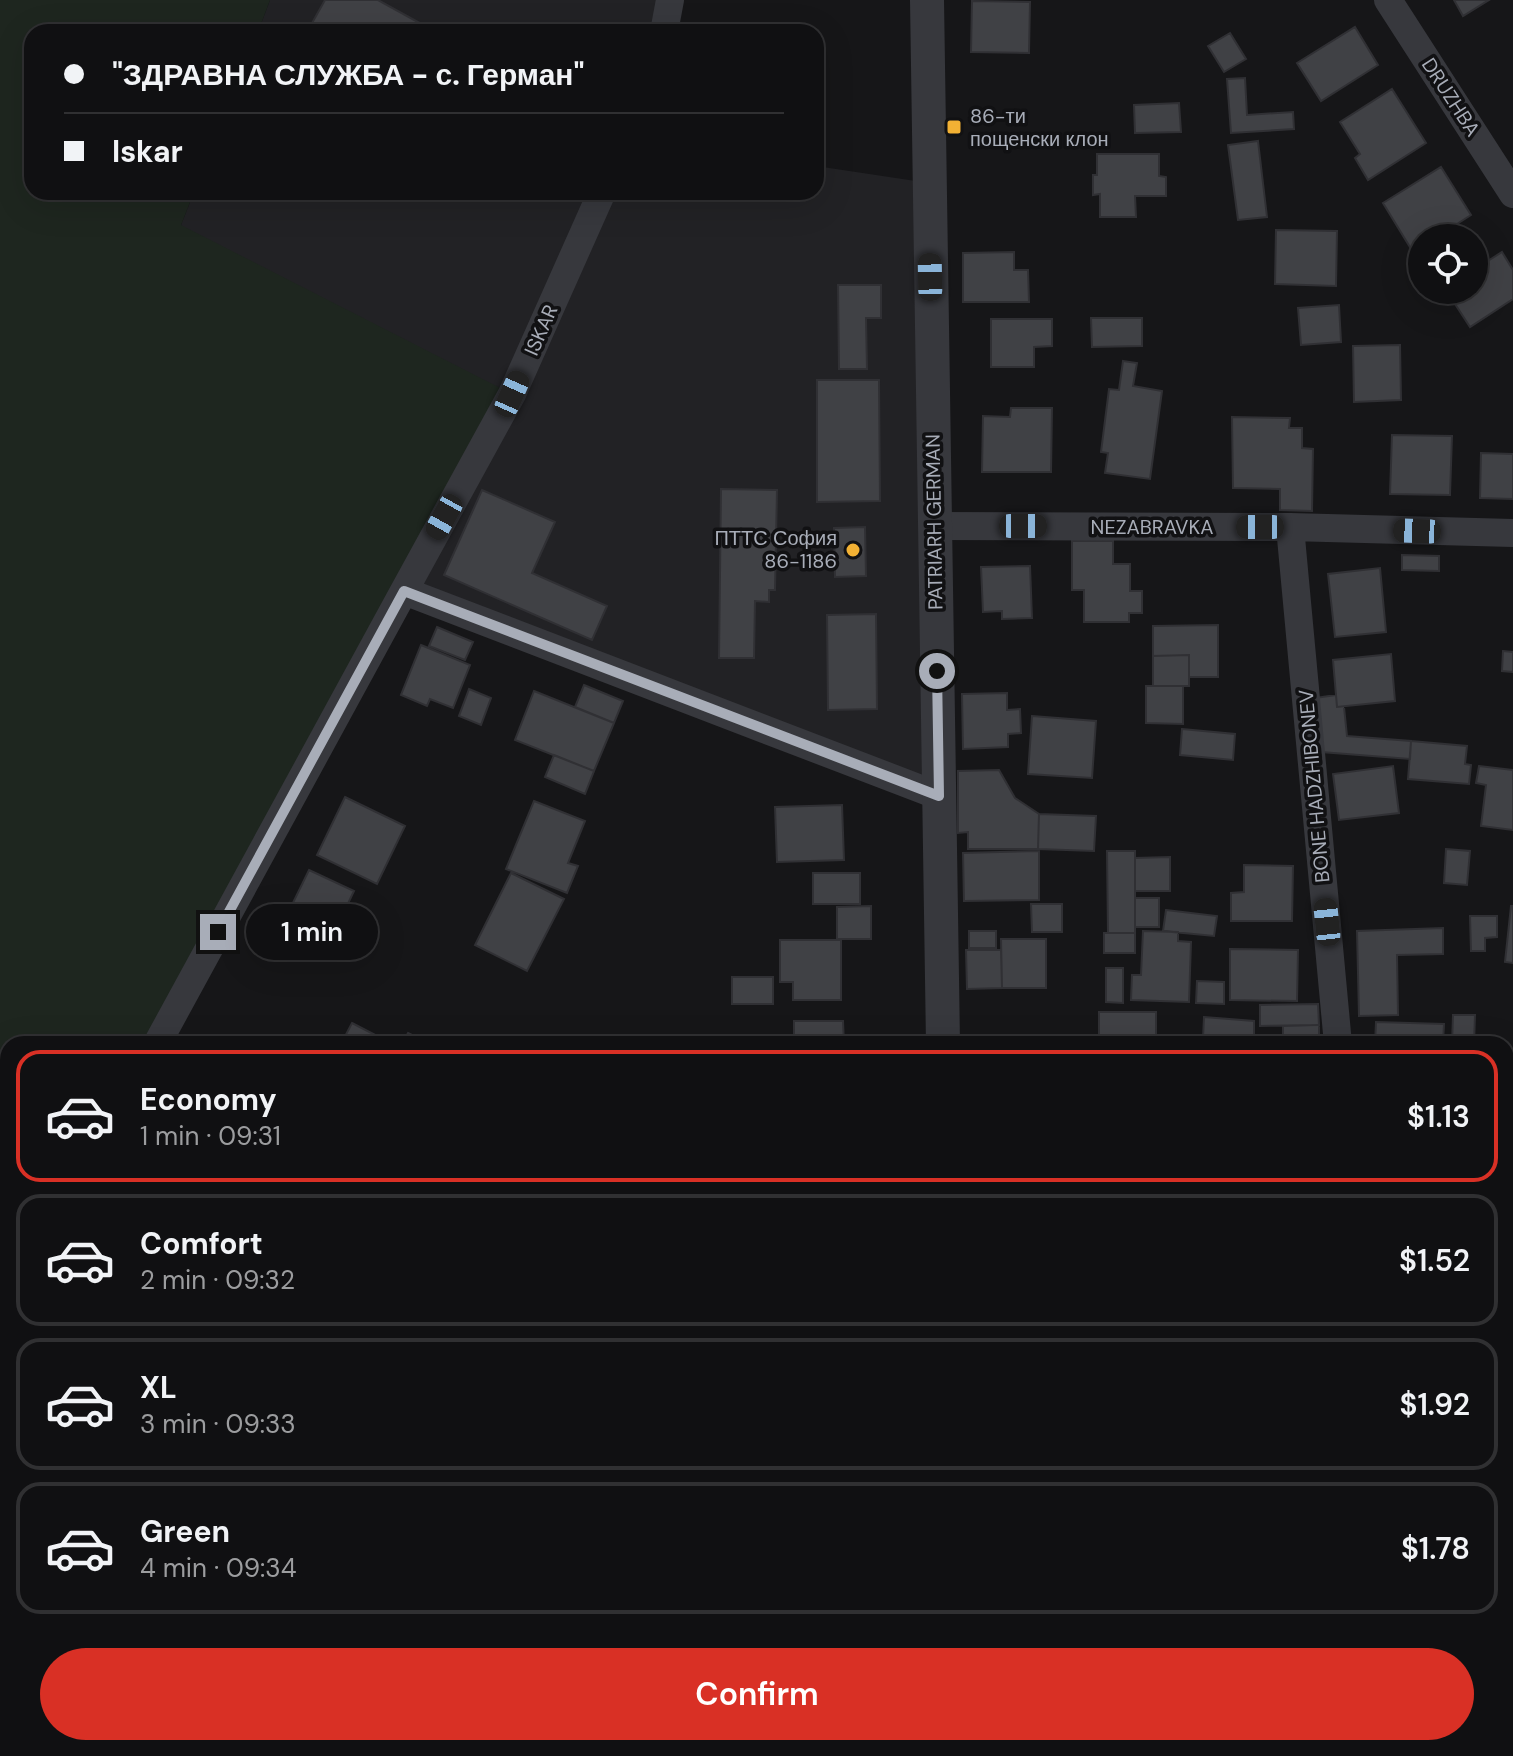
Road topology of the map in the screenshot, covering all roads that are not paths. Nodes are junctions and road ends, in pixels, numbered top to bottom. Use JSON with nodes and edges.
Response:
{"nodes":[{"id":1,"x":670,"y":0,"type":"edge"},
{"id":2,"x":927,"y":0,"type":"edge"},
{"id":3,"x":1388,"y":0,"type":"edge"},
{"id":4,"x":666,"y":24,"type":"edge"},
{"id":5,"x":1512,"y":188,"type":"edge"},
{"id":6,"x":598,"y":200,"type":"edge"},
{"id":7,"x":934,"y":526,"type":"junction"},
{"id":8,"x":1290,"y":527,"type":"junction"},
{"id":9,"x":1513,"y":533,"type":"edge"},
{"id":10,"x":404,"y":591,"type":"junction"},
{"id":11,"x":939,"y":796,"type":"junction"},
{"id":12,"x":161,"y":1036,"type":"edge"},
{"id":13,"x":943,"y":1036,"type":"edge"},
{"id":14,"x":1337,"y":1036,"type":"edge"}],
"edges":[{"from":1,"to":4,"type":"street"},
{"from":2,"to":7,"type":"street","name":"PATRIARH GERMAN"},
{"from":3,"to":5,"type":"street","name":"DRUZHBA"},
{"from":6,"to":10,"type":"street","name":"ISKAR"},
{"from":7,"to":8,"type":"street","name":"NEZABRAVKA"},
{"from":7,"to":11,"type":"street","name":"PATRIARH GERMAN"},
{"from":8,"to":9,"type":"street","name":"NEZABRAVKA"},
{"from":8,"to":14,"type":"street","name":"BONE HADZHIBONEV"},
{"from":10,"to":11,"type":"street"},
{"from":10,"to":12,"type":"street","name":"ISKAR"},
{"from":11,"to":13,"type":"street","name":"PATRIARH GERMAN"}]}
